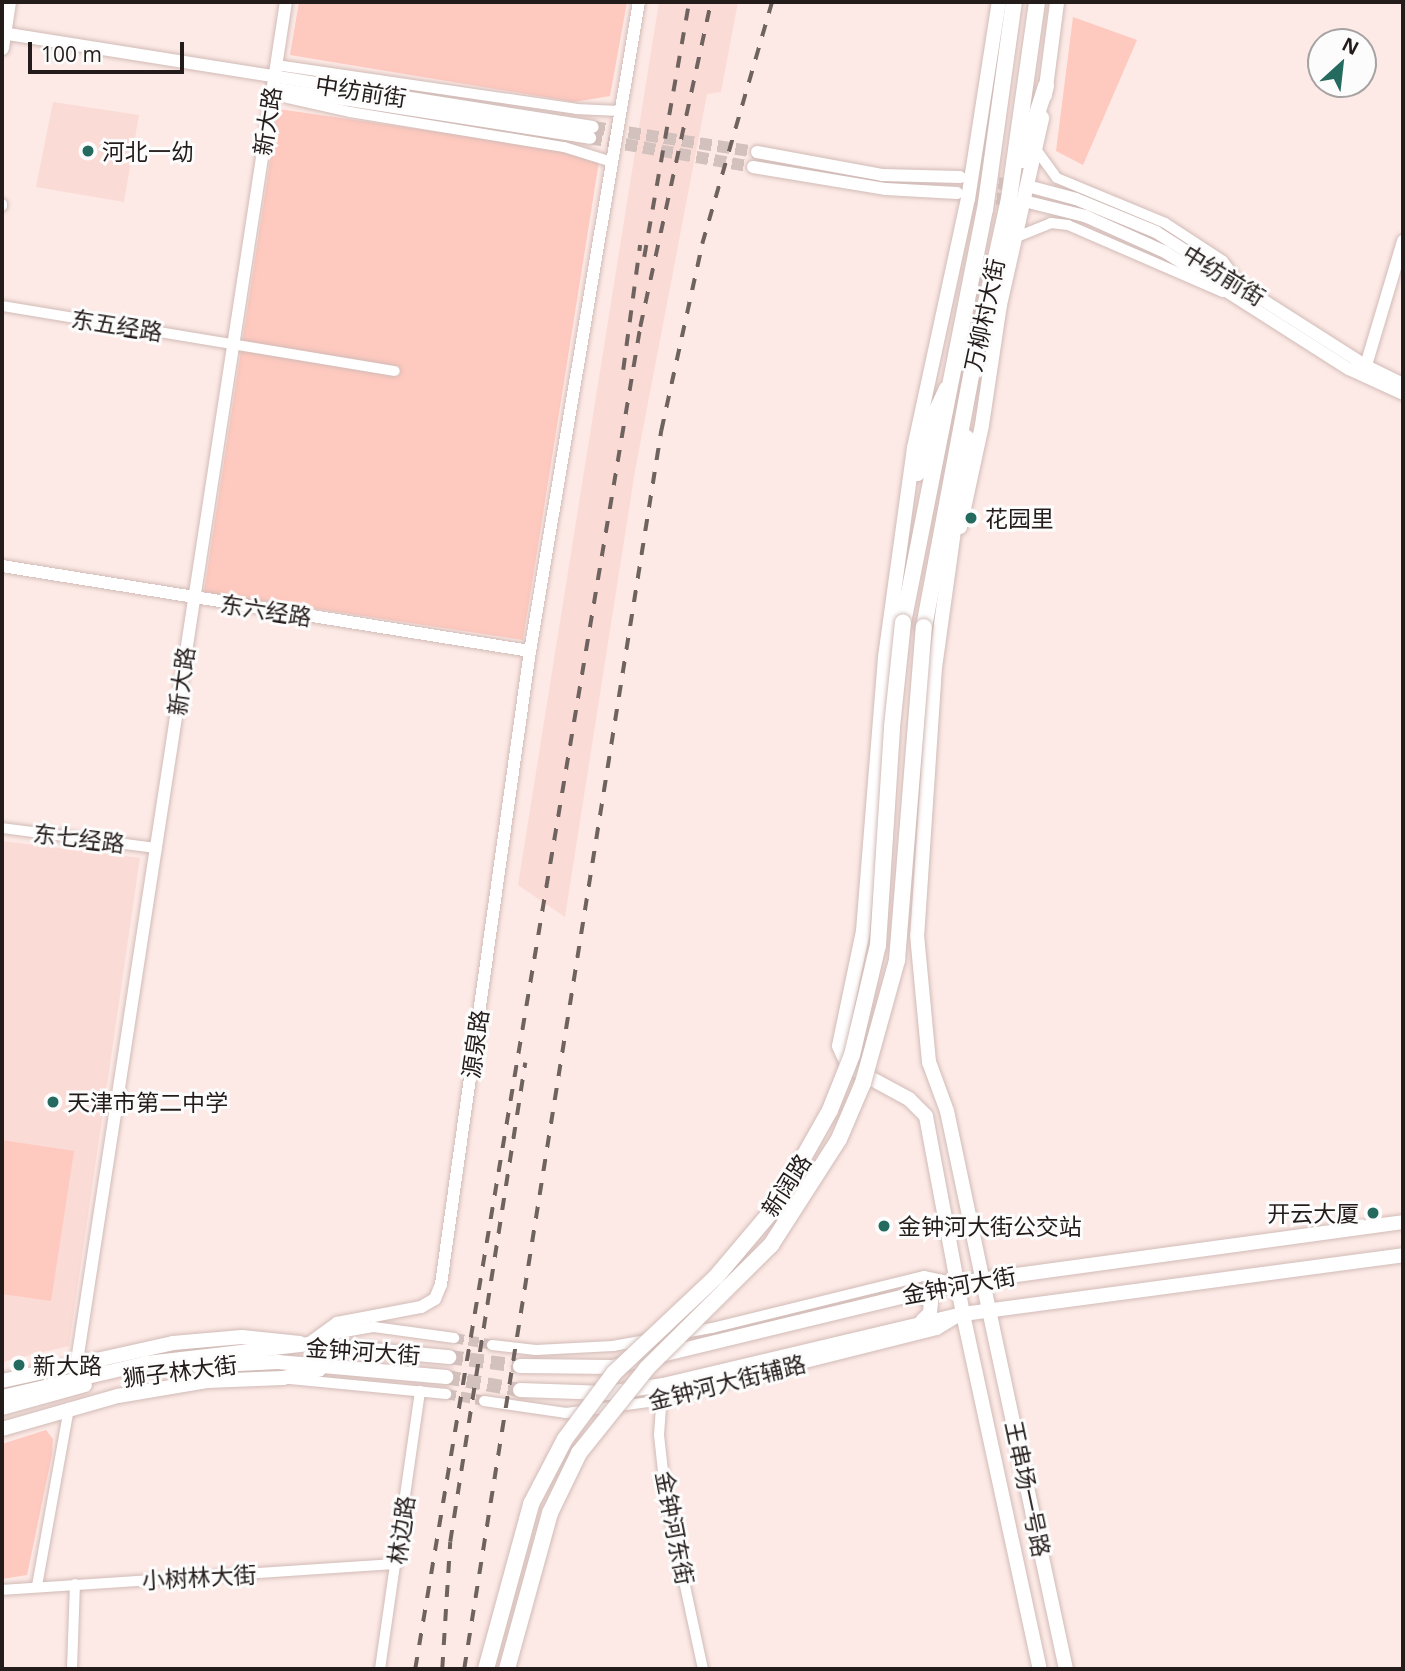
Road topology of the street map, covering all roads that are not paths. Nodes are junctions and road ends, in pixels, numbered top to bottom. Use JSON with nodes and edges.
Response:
{"nodes":[{"id":1,"x":9,"y":2,"type":"edge"},
{"id":2,"x":286,"y":2,"type":"edge"},
{"id":3,"x":639,"y":2,"type":"edge"},
{"id":4,"x":999,"y":2,"type":"edge"},
{"id":5,"x":1014,"y":2,"type":"edge"},
{"id":6,"x":1037,"y":2,"type":"edge"},
{"id":7,"x":1057,"y":2,"type":"edge"},
{"id":8,"x":3,"y":38,"type":"edge"},
{"id":9,"x":989,"y":68,"type":"junction"},
{"id":10,"x":274,"y":77,"type":"junction"},
{"id":11,"x":1046,"y":86,"type":"junction"},
{"id":12,"x":619,"y":111,"type":"junction"},
{"id":13,"x":592,"y":132,"type":"tunnel mouth"},
{"id":14,"x":1035,"y":148,"type":"junction"},
{"id":15,"x":757,"y":152,"type":"tunnel mouth"},
{"id":16,"x":610,"y":161,"type":"junction"},
{"id":17,"x":753,"y":167,"type":"tunnel mouth"},
{"id":18,"x":960,"y":177,"type":"tunnel mouth"},
{"id":19,"x":1035,"y":188,"type":"tunnel mouth"},
{"id":20,"x":988,"y":191,"type":"junction"},
{"id":21,"x":957,"y":193,"type":"tunnel mouth"},
{"id":22,"x":1009,"y":199,"type":"junction"},
{"id":23,"x":1032,"y":203,"type":"tunnel mouth"},
{"id":24,"x":1014,"y":238,"type":"junction"},
{"id":25,"x":1403,"y":241,"type":"edge"},
{"id":26,"x":1239,"y":283,"type":"junction"},
{"id":27,"x":1230,"y":294,"type":"junction"},
{"id":28,"x":2,"y":306,"type":"edge"},
{"id":29,"x":233,"y":344,"type":"junction"},
{"id":30,"x":976,"y":349,"type":"junction"},
{"id":31,"x":395,"y":371,"type":"dead end"},
{"id":32,"x":1364,"y":372,"type":"junction"},
{"id":33,"x":1403,"y":384,"type":"edge"},
{"id":34,"x":946,"y":388,"type":"junction"},
{"id":35,"x":1403,"y":394,"type":"edge"},
{"id":36,"x":905,"y":522,"type":"junction"},
{"id":37,"x":951,"y":555,"type":"junction"},
{"id":38,"x":2,"y":566,"type":"edge"},
{"id":39,"x":193,"y":599,"type":"junction"},
{"id":40,"x":903,"y":623,"type":"joint"},
{"id":41,"x":925,"y":627,"type":"joint"},
{"id":42,"x":530,"y":651,"type":"junction"},
{"id":43,"x":2,"y":828,"type":"edge"},
{"id":44,"x":157,"y":848,"type":"junction"},
{"id":45,"x":1403,"y":1222,"type":"edge"},
{"id":46,"x":1403,"y":1255,"type":"edge"},
{"id":47,"x":982,"y":1279,"type":"junction"},
{"id":48,"x":958,"y":1283,"type":"junction"},
{"id":49,"x":915,"y":1292,"type":"junction"},
{"id":50,"x":989,"y":1310,"type":"junction"},
{"id":51,"x":963,"y":1314,"type":"junction"},
{"id":52,"x":922,"y":1321,"type":"junction"},
{"id":53,"x":454,"y":1338,"type":"tunnel mouth"},
{"id":54,"x":308,"y":1344,"type":"junction"},
{"id":55,"x":492,"y":1345,"type":"tunnel mouth"},
{"id":56,"x":277,"y":1356,"type":"junction"},
{"id":57,"x":449,"y":1357,"type":"tunnel mouth"},
{"id":58,"x":77,"y":1361,"type":"junction"},
{"id":59,"x":520,"y":1366,"type":"tunnel mouth"},
{"id":60,"x":329,"y":1367,"type":"junction"},
{"id":61,"x":446,"y":1377,"type":"tunnel mouth"},
{"id":62,"x":283,"y":1378,"type":"junction"},
{"id":63,"x":2,"y":1381,"type":"edge"},
{"id":64,"x":663,"y":1384,"type":"junction"},
{"id":65,"x":520,"y":1390,"type":"tunnel mouth"},
{"id":66,"x":420,"y":1391,"type":"junction"},
{"id":67,"x":446,"y":1394,"type":"tunnel mouth"},
{"id":68,"x":2,"y":1397,"type":"edge"},
{"id":69,"x":662,"y":1400,"type":"junction"},
{"id":70,"x":484,"y":1401,"type":"tunnel mouth"},
{"id":71,"x":2,"y":1408,"type":"edge"},
{"id":72,"x":69,"y":1408,"type":"junction"},
{"id":73,"x":2,"y":1429,"type":"edge"},
{"id":74,"x":397,"y":1564,"type":"junction"},
{"id":75,"x":75,"y":1584,"type":"junction"},
{"id":76,"x":37,"y":1586,"type":"junction"},
{"id":77,"x":2,"y":1590,"type":"edge"},
{"id":78,"x":72,"y":1669,"type":"edge"},
{"id":79,"x":380,"y":1669,"type":"edge"},
{"id":80,"x":486,"y":1669,"type":"edge"},
{"id":81,"x":507,"y":1669,"type":"edge"},
{"id":82,"x":703,"y":1669,"type":"edge"},
{"id":83,"x":1040,"y":1669,"type":"edge"},
{"id":84,"x":1066,"y":1669,"type":"edge"}],
"edges":[{"from":1,"to":8,"type":"main road"},
{"from":2,"to":10,"type":"street","name":"新大路"},
{"from":3,"to":12,"type":"street","name":"源泉路"},
{"from":4,"to":9,"type":"main road"},
{"from":5,"to":20,"type":"highway","name":"万柳村大街"},
{"from":6,"to":22,"type":"highway","name":"万柳村大街"},
{"from":7,"to":11,"type":"main road"},
{"from":8,"to":10,"type":"street"},
{"from":9,"to":20,"type":"main road"},
{"from":9,"to":36,"type":"main road"},
{"from":10,"to":12,"type":"street"},
{"from":10,"to":13,"type":"street"},
{"from":10,"to":16,"type":"street"},
{"from":10,"to":29,"type":"street","name":"新大路"},
{"from":11,"to":14,"type":"main road"},
{"from":11,"to":22,"type":"highway"},
{"from":12,"to":16,"type":"street","name":"源泉路"},
{"from":14,"to":24,"type":"main road"},
{"from":14,"to":26,"type":"street"},
{"from":15,"to":18,"type":"street"},
{"from":16,"to":42,"type":"street","name":"源泉路"},
{"from":17,"to":21,"type":"street"},
{"from":19,"to":26,"type":"street","name":"中纺前街"},
{"from":20,"to":34,"type":"highway","name":"万柳村大街"},
{"from":22,"to":30,"type":"highway","name":"万柳村大街"},
{"from":23,"to":27,"type":"street"},
{"from":24,"to":27,"type":"street"},
{"from":24,"to":37,"type":"main road"},
{"from":25,"to":32,"type":"street"},
{"from":26,"to":32,"type":"street","name":"中纺前街"},
{"from":27,"to":32,"type":"street"},
{"from":28,"to":29,"type":"street","name":"东五经路"},
{"from":29,"to":31,"type":"street","name":"东五经路"},
{"from":29,"to":39,"type":"street","name":"新大路"},
{"from":30,"to":37,"type":"main road"},
{"from":30,"to":41,"type":"highway","name":"万柳村大街"},
{"from":32,"to":33,"type":"street","name":"中纺前街"},
{"from":32,"to":35,"type":"street"},
{"from":34,"to":36,"type":"main road"},
{"from":34,"to":40,"type":"highway","name":"万柳村大街"},
{"from":36,"to":48,"type":"main road","name":"王串场一号路"},
{"from":37,"to":47,"type":"main road","name":"王串场一号路"},
{"from":38,"to":39,"type":"street","name":"东六经路"},
{"from":39,"to":42,"type":"street","name":"东六经路"},
{"from":39,"to":44,"type":"street","name":"新大路"},
{"from":40,"to":80,"type":"highway","name":"新阔路","bridge":true},
{"from":41,"to":81,"type":"highway","name":"新阔路","bridge":true},
{"from":42,"to":54,"type":"street","name":"源泉路"},
{"from":43,"to":44,"type":"street","name":"东七经路"},
{"from":44,"to":58,"type":"street","name":"新大路"},
{"from":45,"to":47,"type":"main road","name":"金钟河大街"},
{"from":46,"to":50,"type":"main road","name":"金钟河大街"},
{"from":47,"to":48,"type":"main road","name":"金钟河大街"},
{"from":47,"to":50,"type":"main road","name":"王串场一号路"},
{"from":48,"to":49,"type":"main road","name":"金钟河大街"},
{"from":48,"to":51,"type":"main road","name":"王串场一号路"},
{"from":48,"to":55,"type":"street"},
{"from":49,"to":52,"type":"main road"},
{"from":49,"to":59,"type":"main road","name":"金钟河大街"},
{"from":50,"to":51,"type":"main road","name":"金钟河大街"},
{"from":50,"to":84,"type":"main road","name":"王串场一号路"},
{"from":51,"to":52,"type":"main road","name":"金钟河大街"},
{"from":51,"to":69,"type":"street","name":"金钟河大街辅路"},
{"from":51,"to":83,"type":"main road","name":"王串场一号路"},
{"from":52,"to":64,"type":"main road","name":"金钟河大街"},
{"from":53,"to":54,"type":"street"},
{"from":54,"to":56,"type":"main road","name":"金钟河大街"},
{"from":54,"to":57,"type":"main road","name":"金钟河大街"},
{"from":54,"to":58,"type":"main road"},
{"from":56,"to":60,"type":"main road","name":"金钟河大街"},
{"from":56,"to":68,"type":"main road","name":"狮子林大街"},
{"from":56,"to":71,"type":"main road","name":"狮子林大街"},
{"from":58,"to":63,"type":"main road"},
{"from":60,"to":61,"type":"main road","name":"金钟河大街"},
{"from":60,"to":62,"type":"main road"},
{"from":62,"to":66,"type":"street"},
{"from":62,"to":72,"type":"main road"},
{"from":64,"to":65,"type":"main road","name":"金钟河大街"},
{"from":64,"to":69,"type":"street","name":"金钟河东街"},
{"from":66,"to":67,"type":"street"},
{"from":66,"to":74,"type":"street","name":"林边路"},
{"from":69,"to":70,"type":"street","name":"金钟河大街辅路"},
{"from":69,"to":82,"type":"street","name":"金钟河东街"},
{"from":72,"to":73,"type":"main road"},
{"from":72,"to":76,"type":"street"},
{"from":74,"to":75,"type":"street","name":"小树林大街"},
{"from":74,"to":79,"type":"street","name":"林边路"},
{"from":75,"to":76,"type":"street","name":"小树林大街"},
{"from":75,"to":78,"type":"street"},
{"from":76,"to":77,"type":"street","name":"小树林大街"}]}
